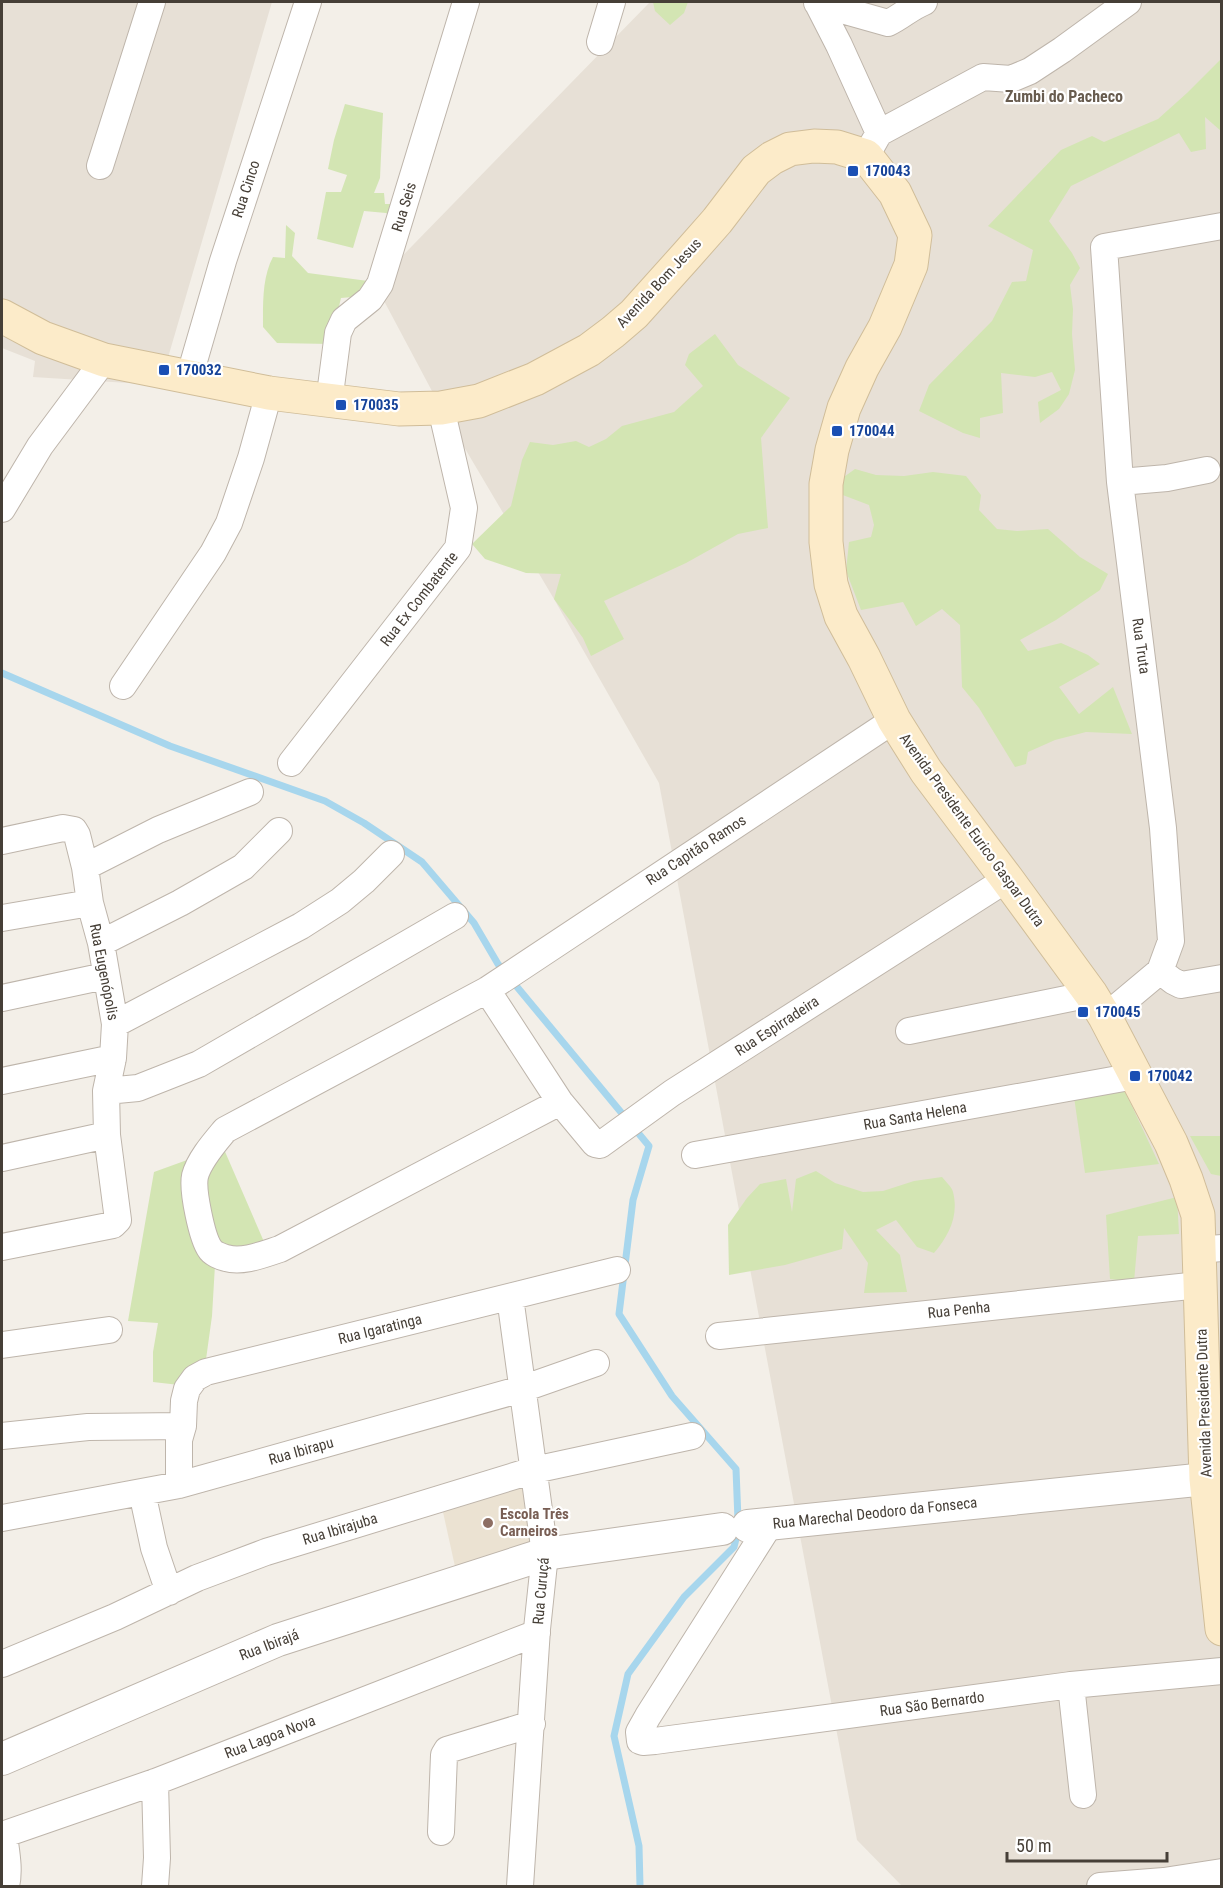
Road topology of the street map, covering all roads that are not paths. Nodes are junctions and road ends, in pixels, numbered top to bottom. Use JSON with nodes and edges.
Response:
{"nodes":[{"id":1,"x":152,"y":2,"type":"edge"},
{"id":2,"x":308,"y":2,"type":"edge"},
{"id":3,"x":466,"y":2,"type":"edge"},
{"id":4,"x":612,"y":2,"type":"edge"},
{"id":5,"x":817,"y":2,"type":"edge"},
{"id":6,"x":924,"y":2,"type":"edge"},
{"id":7,"x":1128,"y":2,"type":"edge"},
{"id":8,"x":600,"y":42,"type":"dead end"},
{"id":9,"x":873,"y":144,"type":"junction"},
{"id":10,"x":100,"y":166,"type":"dead end"},
{"id":11,"x":1221,"y":226,"type":"edge"},
{"id":12,"x":2,"y":316,"type":"edge"},
{"id":13,"x":104,"y":360,"type":"junction"},
{"id":14,"x":189,"y":378,"type":"junction"},
{"id":15,"x":269,"y":393,"type":"junction"},
{"id":16,"x":329,"y":402,"type":"junction"},
{"id":17,"x":441,"y":408,"type":"junction"},
{"id":18,"x":1207,"y":470,"type":"dead end"},
{"id":19,"x":1120,"y":482,"type":"junction"},
{"id":20,"x":2,"y":509,"type":"edge"},
{"id":21,"x":123,"y":686,"type":"dead end"},
{"id":22,"x":894,"y":720,"type":"junction"},
{"id":23,"x":291,"y":763,"type":"dead end"},
{"id":24,"x":250,"y":792,"type":"dead end"},
{"id":25,"x":279,"y":831,"type":"dead end"},
{"id":26,"x":2,"y":841,"type":"edge"},
{"id":27,"x":391,"y":854,"type":"dead end"},
{"id":28,"x":85,"y":867,"type":"junction"},
{"id":29,"x":1007,"y":879,"type":"junction"},
{"id":30,"x":90,"y":903,"type":"junction"},
{"id":31,"x":455,"y":916,"type":"dead end"},
{"id":32,"x":2,"y":918,"type":"edge"},
{"id":33,"x":101,"y":943,"type":"junction"},
{"id":34,"x":1160,"y":971,"type":"junction"},
{"id":35,"x":105,"y":976,"type":"junction"},
{"id":36,"x":1221,"y":978,"type":"edge"},
{"id":37,"x":502,"y":979,"type":"junction"},
{"id":38,"x":2,"y":998,"type":"edge"},
{"id":39,"x":1098,"y":1005,"type":"junction"},
{"id":40,"x":115,"y":1024,"type":"junction"},
{"id":41,"x":909,"y":1031,"type":"dead end"},
{"id":42,"x":113,"y":1058,"type":"junction"},
{"id":43,"x":1135,"y":1076,"type":"junction"},
{"id":44,"x":2,"y":1081,"type":"edge"},
{"id":45,"x":106,"y":1091,"type":"junction"},
{"id":46,"x":560,"y":1102,"type":"junction"},
{"id":47,"x":107,"y":1135,"type":"junction"},
{"id":48,"x":695,"y":1155,"type":"dead end"},
{"id":49,"x":2,"y":1158,"type":"edge"},
{"id":50,"x":2,"y":1247,"type":"edge"},
{"id":51,"x":1210,"y":1249,"type":"edge"},
{"id":52,"x":617,"y":1270,"type":"dead end"},
{"id":53,"x":1199,"y":1285,"type":"junction"},
{"id":54,"x":510,"y":1297,"type":"junction"},
{"id":55,"x":109,"y":1330,"type":"dead end"},
{"id":56,"x":719,"y":1336,"type":"dead end"},
{"id":57,"x":2,"y":1345,"type":"edge"},
{"id":58,"x":596,"y":1364,"type":"dead end"},
{"id":59,"x":522,"y":1389,"type":"junction"},
{"id":60,"x":183,"y":1426,"type":"junction"},
{"id":61,"x":2,"y":1436,"type":"edge"},
{"id":62,"x":692,"y":1436,"type":"dead end"},
{"id":63,"x":534,"y":1470,"type":"junction"},
{"id":64,"x":1206,"y":1479,"type":"junction"},
{"id":65,"x":179,"y":1485,"type":"junction"},
{"id":66,"x":142,"y":1492,"type":"junction"},
{"id":67,"x":2,"y":1518,"type":"edge"},
{"id":68,"x":747,"y":1527,"type":"junction"},
{"id":69,"x":545,"y":1554,"type":"junction"},
{"id":70,"x":169,"y":1592,"type":"junction"},
{"id":71,"x":1221,"y":1629,"type":"edge"},
{"id":72,"x":537,"y":1633,"type":"junction"},
{"id":73,"x":2,"y":1664,"type":"edge"},
{"id":74,"x":1221,"y":1671,"type":"edge"},
{"id":75,"x":1071,"y":1685,"type":"junction"},
{"id":76,"x":532,"y":1724,"type":"junction"},
{"id":77,"x":2,"y":1760,"type":"edge"},
{"id":78,"x":155,"y":1782,"type":"junction"},
{"id":79,"x":1083,"y":1795,"type":"dead end"},
{"id":80,"x":441,"y":1832,"type":"dead end"},
{"id":81,"x":3,"y":1835,"type":"edge"},
{"id":82,"x":1221,"y":1872,"type":"edge"},
{"id":83,"x":6,"y":1887,"type":"edge"},
{"id":84,"x":155,"y":1887,"type":"edge"},
{"id":85,"x":520,"y":1887,"type":"edge"},
{"id":86,"x":1100,"y":1887,"type":"edge"}],
"edges":[{"from":1,"to":10,"type":"street"},
{"from":2,"to":14,"type":"street","name":"Rua Cinco"},
{"from":3,"to":16,"type":"street","name":"Rua Seis"},
{"from":4,"to":8,"type":"street"},
{"from":5,"to":6,"type":"street"},
{"from":5,"to":9,"type":"street"},
{"from":7,"to":9,"type":"street"},
{"from":9,"to":17,"type":"main road","name":"Avenida Bom Jesus"},
{"from":9,"to":22,"type":"main road","name":"Avenida Presidente Eurico Gaspar Dutra"},
{"from":11,"to":19,"type":"street","name":"Rua Truta"},
{"from":12,"to":13,"type":"main road","name":"Avenida Bom Jesus"},
{"from":13,"to":14,"type":"main road","name":"Avenida Bom Jesus"},
{"from":13,"to":20,"type":"street"},
{"from":14,"to":15,"type":"main road","name":"Avenida Bom Jesus"},
{"from":15,"to":16,"type":"main road","name":"Avenida Bom Jesus"},
{"from":15,"to":21,"type":"street"},
{"from":16,"to":17,"type":"main road","name":"Avenida Bom Jesus"},
{"from":17,"to":23,"type":"street","name":"Rua Ex Combatente"},
{"from":18,"to":19,"type":"street"},
{"from":19,"to":34,"type":"street","name":"Rua Truta"},
{"from":22,"to":29,"type":"main road","name":"Avenida Presidente Eurico Gaspar Dutra"},
{"from":22,"to":37,"type":"street","name":"Rua Capitão Ramos"},
{"from":24,"to":28,"type":"street"},
{"from":25,"to":33,"type":"street"},
{"from":26,"to":28,"type":"street","name":"Rua Eugenópolis"},
{"from":27,"to":40,"type":"street"},
{"from":28,"to":30,"type":"street","name":"Rua Eugenópolis"},
{"from":29,"to":39,"type":"main road","name":"Avenida Presidente Eurico Gaspar Dutra"},
{"from":29,"to":46,"type":"street","name":"Rua Espirradeira"},
{"from":30,"to":32,"type":"street"},
{"from":30,"to":33,"type":"street","name":"Rua Eugenópolis"},
{"from":31,"to":45,"type":"street"},
{"from":33,"to":35,"type":"street","name":"Rua Eugenópolis"},
{"from":34,"to":36,"type":"street"},
{"from":34,"to":39,"type":"street","name":"Rua Truta"},
{"from":35,"to":38,"type":"street"},
{"from":35,"to":40,"type":"street","name":"Rua Eugenópolis"},
{"from":37,"to":46,"type":"street","name":"Rua Espirradeira"},
{"from":37,"to":46,"type":"street","name":"Rua Capitão Ramos"},
{"from":39,"to":41,"type":"street"},
{"from":39,"to":43,"type":"main road","name":"Avenida Presidente Eurico Gaspar Dutra"},
{"from":40,"to":42,"type":"street","name":"Rua Eugenópolis"},
{"from":42,"to":44,"type":"street"},
{"from":42,"to":45,"type":"street","name":"Rua Eugenópolis"},
{"from":43,"to":48,"type":"street","name":"Rua Santa Helena"},
{"from":43,"to":51,"type":"main road","name":"Avenida Presidente Eurico Gaspar Dutra"},
{"from":45,"to":47,"type":"street","name":"Rua Eugenópolis"},
{"from":47,"to":49,"type":"street"},
{"from":47,"to":50,"type":"street","name":"Rua Eugenópolis"},
{"from":51,"to":53,"type":"main road","name":"Avenida Presidente Eurico Gaspar Dutra"},
{"from":52,"to":54,"type":"street","name":"Rua Igaratinga"},
{"from":53,"to":56,"type":"street","name":"Rua Penha"},
{"from":53,"to":64,"type":"main road","name":"Avenida Presidente Dutra"},
{"from":54,"to":59,"type":"street","name":"Rua Curuçá"},
{"from":54,"to":60,"type":"street","name":"Rua Igaratinga"},
{"from":55,"to":57,"type":"street"},
{"from":58,"to":59,"type":"street","name":"Rua Ibirapu"},
{"from":59,"to":63,"type":"street","name":"Rua Curuçá"},
{"from":59,"to":65,"type":"street","name":"Rua Ibirapu"},
{"from":60,"to":61,"type":"street"},
{"from":60,"to":65,"type":"street","name":"Rua Igaratinga"},
{"from":62,"to":63,"type":"street","name":"Rua Ibirajuba"},
{"from":63,"to":69,"type":"street","name":"Rua Curuçá"},
{"from":63,"to":70,"type":"street","name":"Rua Ibirajuba"},
{"from":64,"to":68,"type":"street","name":"Rua Marechal Deodoro da Fonseca"},
{"from":64,"to":71,"type":"main road","name":"Avenida Presidente Dutra"},
{"from":65,"to":66,"type":"street","name":"Rua Ibirapu"},
{"from":66,"to":67,"type":"street","name":"Rua Ibirapu"},
{"from":66,"to":70,"type":"street"},
{"from":68,"to":69,"type":"street","name":"Rua Marechal Deodoro da Fonseca"},
{"from":68,"to":75,"type":"street","name":"Rua São Bernardo"},
{"from":69,"to":72,"type":"street","name":"Rua Curuçá"},
{"from":69,"to":77,"type":"street","name":"Rua Ibirajá"},
{"from":70,"to":73,"type":"street","name":"Rua Ibirajuba"},
{"from":72,"to":76,"type":"street","name":"Rua Curuçá"},
{"from":72,"to":78,"type":"street","name":"Rua Lagoa Nova"},
{"from":74,"to":75,"type":"street","name":"Rua São Bernardo"},
{"from":75,"to":79,"type":"street"},
{"from":76,"to":80,"type":"street"},
{"from":76,"to":85,"type":"street","name":"Rua Curuçá"},
{"from":78,"to":81,"type":"street","name":"Rua Lagoa Nova"},
{"from":78,"to":84,"type":"street"},
{"from":81,"to":83,"type":"street"},
{"from":82,"to":86,"type":"street"}]}
